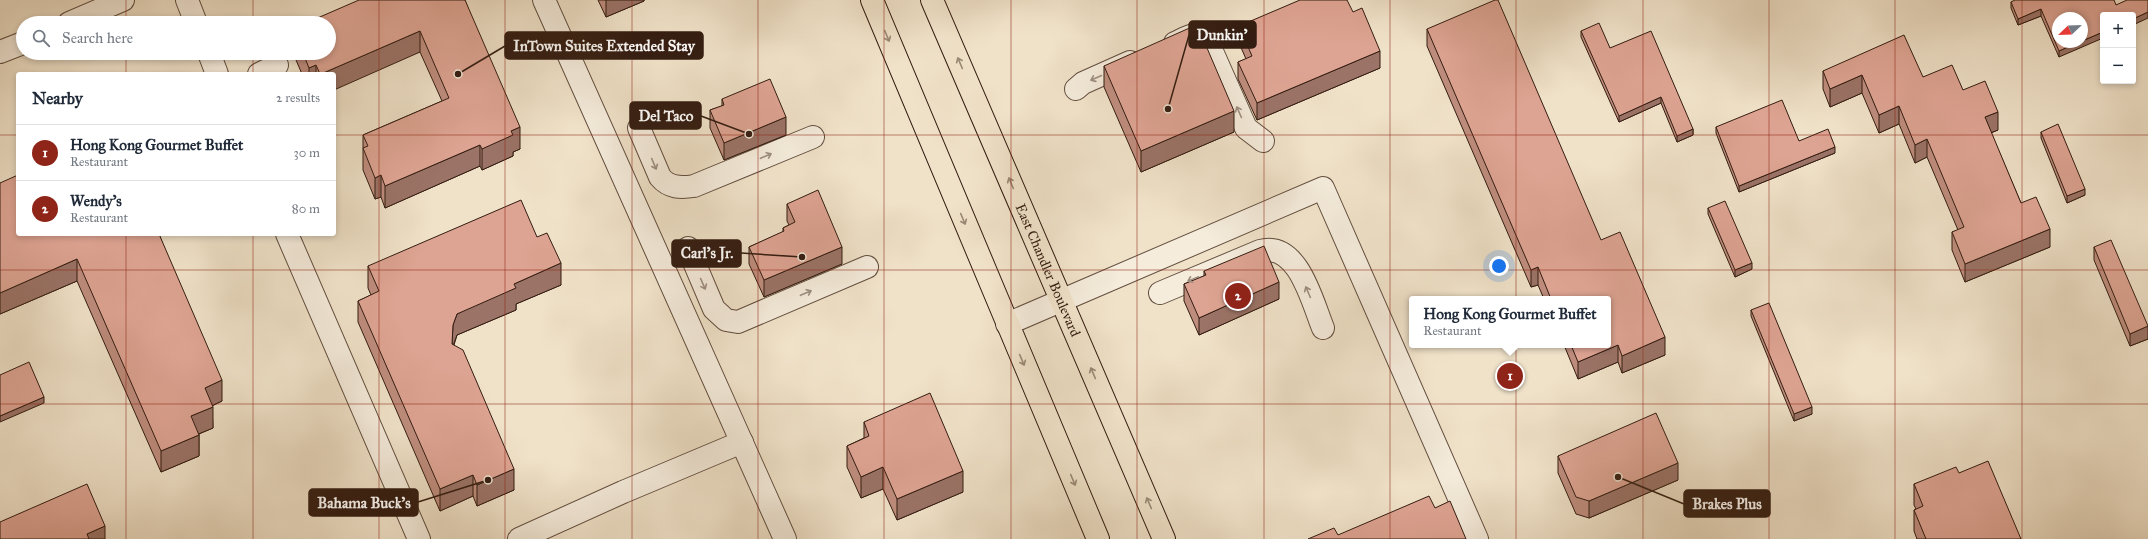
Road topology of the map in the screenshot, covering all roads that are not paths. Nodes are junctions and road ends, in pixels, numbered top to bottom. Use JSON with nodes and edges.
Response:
{"nodes":[{"id":1,"x":123,"y":0,"type":"edge"},
{"id":2,"x":187,"y":0,"type":"edge"},
{"id":3,"x":544,"y":0,"type":"edge"},
{"id":4,"x":872,"y":0,"type":"edge"},
{"id":5,"x":932,"y":0,"type":"edge"},
{"id":6,"x":85,"y":16,"type":"edge"},
{"id":7,"x":193,"y":16,"type":"edge"},
{"id":8,"x":16,"y":45,"type":"edge"},
{"id":9,"x":0,"y":52,"type":"edge"},
{"id":10,"x":212,"y":60,"type":"edge"},
{"id":11,"x":216,"y":72,"type":"edge"},
{"id":12,"x":1076,"y":89,"type":"dead end"},
{"id":13,"x":639,"y":128,"type":"dead end"},
{"id":14,"x":813,"y":137,"type":"dead end"},
{"id":15,"x":1263,"y":141,"type":"dead end"},
{"id":16,"x":288,"y":236,"type":"edge"},
{"id":17,"x":688,"y":248,"type":"dead end"},
{"id":18,"x":867,"y":267,"type":"dead end"},
{"id":19,"x":1160,"y":293,"type":"dead end"},
{"id":20,"x":1062,"y":301,"type":"junction"},
{"id":21,"x":1007,"y":324,"type":"junction"},
{"id":22,"x":1323,"y":328,"type":"dead end"},
{"id":23,"x":742,"y":442,"type":"junction"},
{"id":24,"x":419,"y":539,"type":"edge"},
{"id":25,"x":519,"y":539,"type":"edge"},
{"id":26,"x":785,"y":539,"type":"edge"},
{"id":27,"x":1098,"y":539,"type":"edge"},
{"id":28,"x":1164,"y":539,"type":"edge"},
{"id":29,"x":1477,"y":539,"type":"edge"}],
"edges":[{"from":1,"to":6,"type":"street"},
{"from":2,"to":7,"type":"street"},
{"from":3,"to":23,"type":"street"},
{"from":4,"to":21,"type":"main road","one_way":true},
{"from":20,"to":5,"type":"main road","name":"East Chandler Boulevard","one_way":true},
{"from":8,"to":9,"type":"street"},
{"from":10,"to":11,"type":"street"},
{"from":15,"to":12,"type":"street","one_way":true},
{"from":13,"to":14,"type":"street","one_way":true},
{"from":16,"to":24,"type":"street"},
{"from":17,"to":18,"type":"street","one_way":true},
{"from":22,"to":19,"type":"street","one_way":true},
{"from":20,"to":21,"type":"street"},
{"from":28,"to":20,"type":"main road","name":"East Chandler Boulevard","one_way":true},
{"from":20,"to":29,"type":"street"},
{"from":21,"to":27,"type":"main road","one_way":true},
{"from":23,"to":25,"type":"street"},
{"from":23,"to":26,"type":"street"}]}
